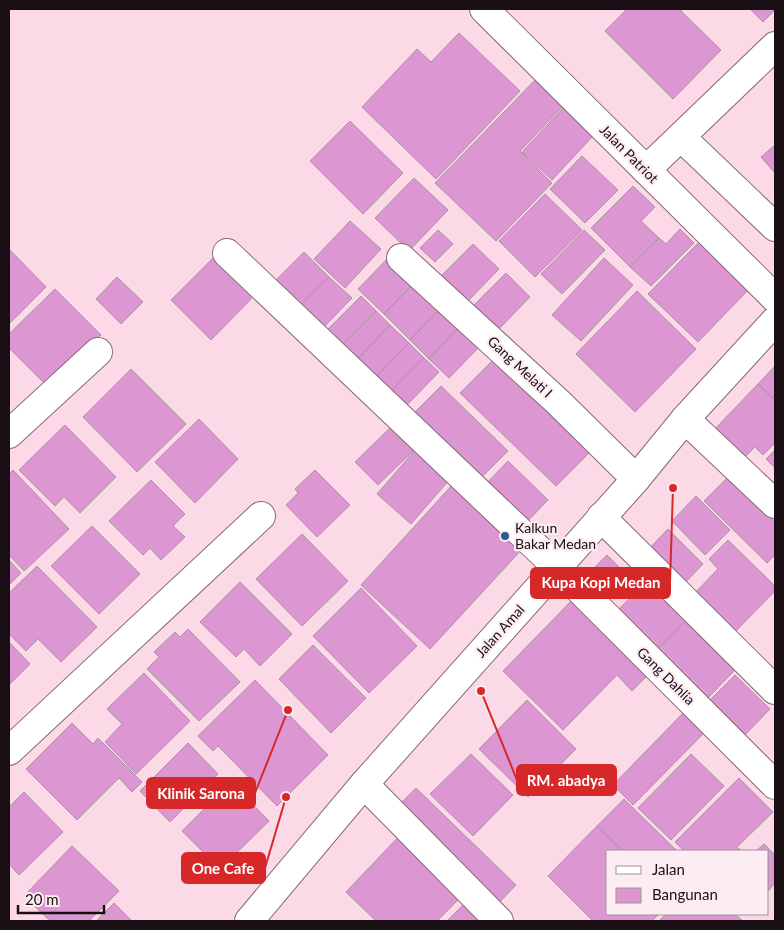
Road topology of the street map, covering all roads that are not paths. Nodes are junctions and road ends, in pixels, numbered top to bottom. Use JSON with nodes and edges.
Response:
{"nodes":[{"id":1,"x":484,"y":9,"type":"edge"},
{"id":2,"x":775,"y":46,"type":"edge"},
{"id":3,"x":681,"y":137,"type":"junction"},
{"id":4,"x":646,"y":170,"type":"junction"},
{"id":5,"x":775,"y":227,"type":"edge"},
{"id":6,"x":227,"y":253,"type":"dead end"},
{"id":7,"x":401,"y":258,"type":"dead end"},
{"id":8,"x":775,"y":298,"type":"edge"},
{"id":9,"x":775,"y":321,"type":"edge"},
{"id":10,"x":98,"y":352,"type":"dead end"},
{"id":11,"x":686,"y":419,"type":"junction"},
{"id":12,"x":11,"y":428,"type":"edge"},
{"id":13,"x":636,"y":479,"type":"junction"},
{"id":14,"x":775,"y":504,"type":"edge"},
{"id":15,"x":261,"y":516,"type":"dead end"},
{"id":16,"x":601,"y":517,"type":"junction"},
{"id":17,"x":557,"y":567,"type":"junction"},
{"id":18,"x":775,"y":690,"type":"edge"},
{"id":19,"x":9,"y":751,"type":"edge"},
{"id":20,"x":364,"y":784,"type":"junction"},
{"id":21,"x":775,"y":785,"type":"edge"},
{"id":22,"x":249,"y":921,"type":"edge"},
{"id":23,"x":499,"y":921,"type":"edge"}],
"edges":[{"from":1,"to":4,"type":"street","name":"Jalan Patriot"},
{"from":2,"to":3,"type":"street"},
{"from":3,"to":4,"type":"street"},
{"from":3,"to":5,"type":"street"},
{"from":4,"to":8,"type":"street","name":"Jalan Patriot"},
{"from":6,"to":17,"type":"street","name":"Gang Dahlia"},
{"from":7,"to":13,"type":"street","name":"Gang Melati I"},
{"from":9,"to":11,"type":"street","name":"Jalan Amal"},
{"from":10,"to":12,"type":"street"},
{"from":11,"to":13,"type":"street","name":"Jalan Amal"},
{"from":11,"to":14,"type":"street"},
{"from":13,"to":16,"type":"street","name":"Jalan Amal"},
{"from":15,"to":19,"type":"street"},
{"from":16,"to":17,"type":"street","name":"Jalan Amal"},
{"from":16,"to":18,"type":"street"},
{"from":17,"to":20,"type":"street","name":"Jalan Amal"},
{"from":17,"to":21,"type":"street","name":"Gang Dahlia"},
{"from":20,"to":22,"type":"street","name":"Jalan Amal"},
{"from":20,"to":23,"type":"street"}]}
